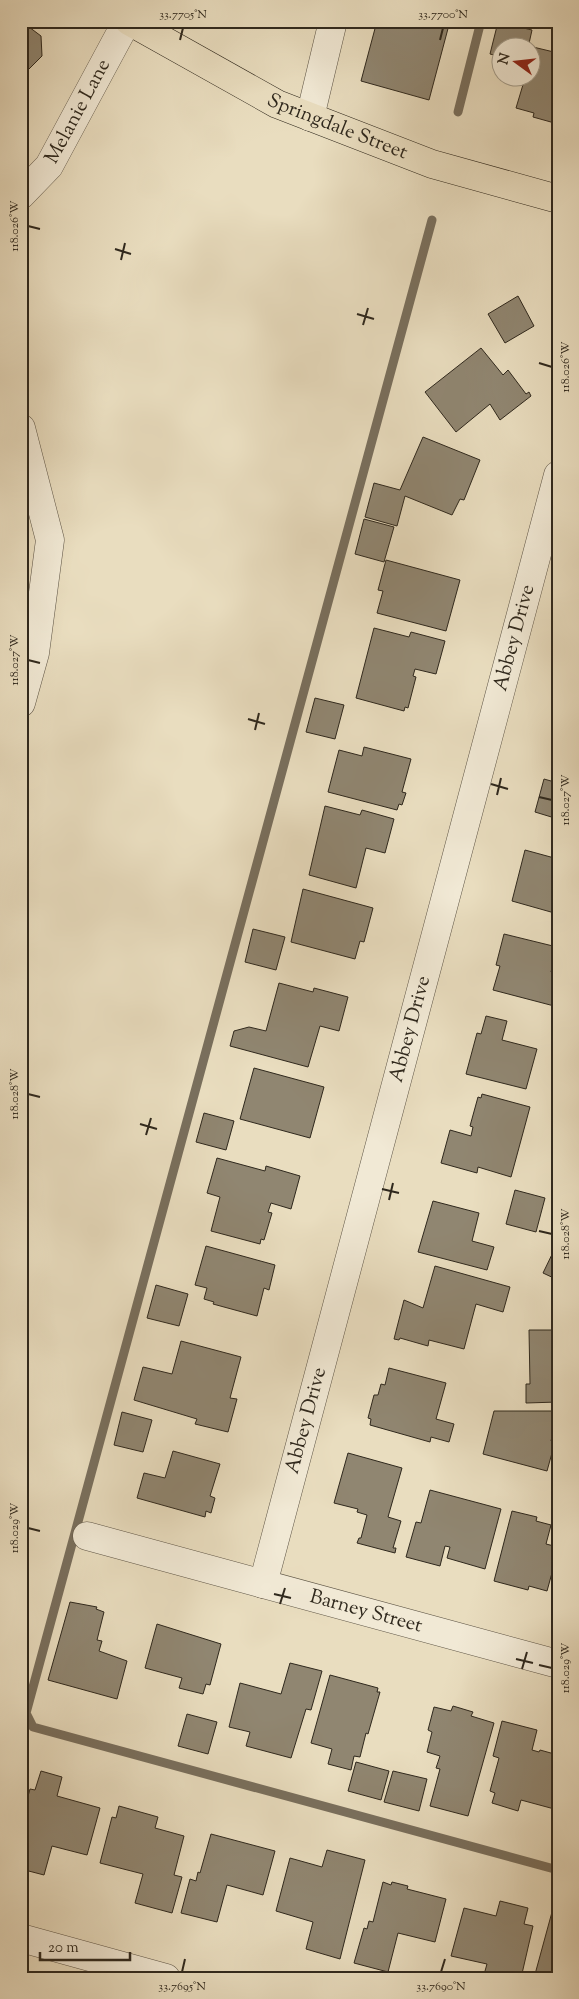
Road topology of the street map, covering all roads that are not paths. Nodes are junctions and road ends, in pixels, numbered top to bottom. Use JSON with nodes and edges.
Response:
{"nodes":[{"id":1,"x":128,"y":21,"type":"edge"},
{"id":2,"x":333,"y":21,"type":"edge"},
{"id":3,"x":310,"y":117,"type":"junction"},
{"id":4,"x":21,"y":195,"type":"edge"},
{"id":5,"x":558,"y":199,"type":"edge"},
{"id":6,"x":21,"y":428,"type":"edge"},
{"id":7,"x":558,"y":475,"type":"edge"},
{"id":8,"x":21,"y":703,"type":"edge"},
{"id":9,"x":86,"y":1536,"type":"dead end"},
{"id":10,"x":263,"y":1584,"type":"junction"},
{"id":11,"x":558,"y":1664,"type":"edge"},
{"id":12,"x":21,"y":1938,"type":"edge"},
{"id":13,"x":121,"y":1972,"type":"edge"},
{"id":14,"x":166,"y":1978,"type":"edge"}],
"edges":[{"from":1,"to":3,"type":"main road","name":"Springdale Street"},
{"from":1,"to":4,"type":"street","name":"Melanie Lane"},
{"from":2,"to":3,"type":"street"},
{"from":3,"to":5,"type":"main road","name":"Springdale Street"},
{"from":6,"to":8,"type":"street"},
{"from":7,"to":10,"type":"street","name":"Abbey Drive"},
{"from":9,"to":10,"type":"street","name":"Barney Street"},
{"from":10,"to":11,"type":"street","name":"Barney Street"},
{"from":12,"to":13,"type":"street"},
{"from":13,"to":14,"type":"street"}]}
